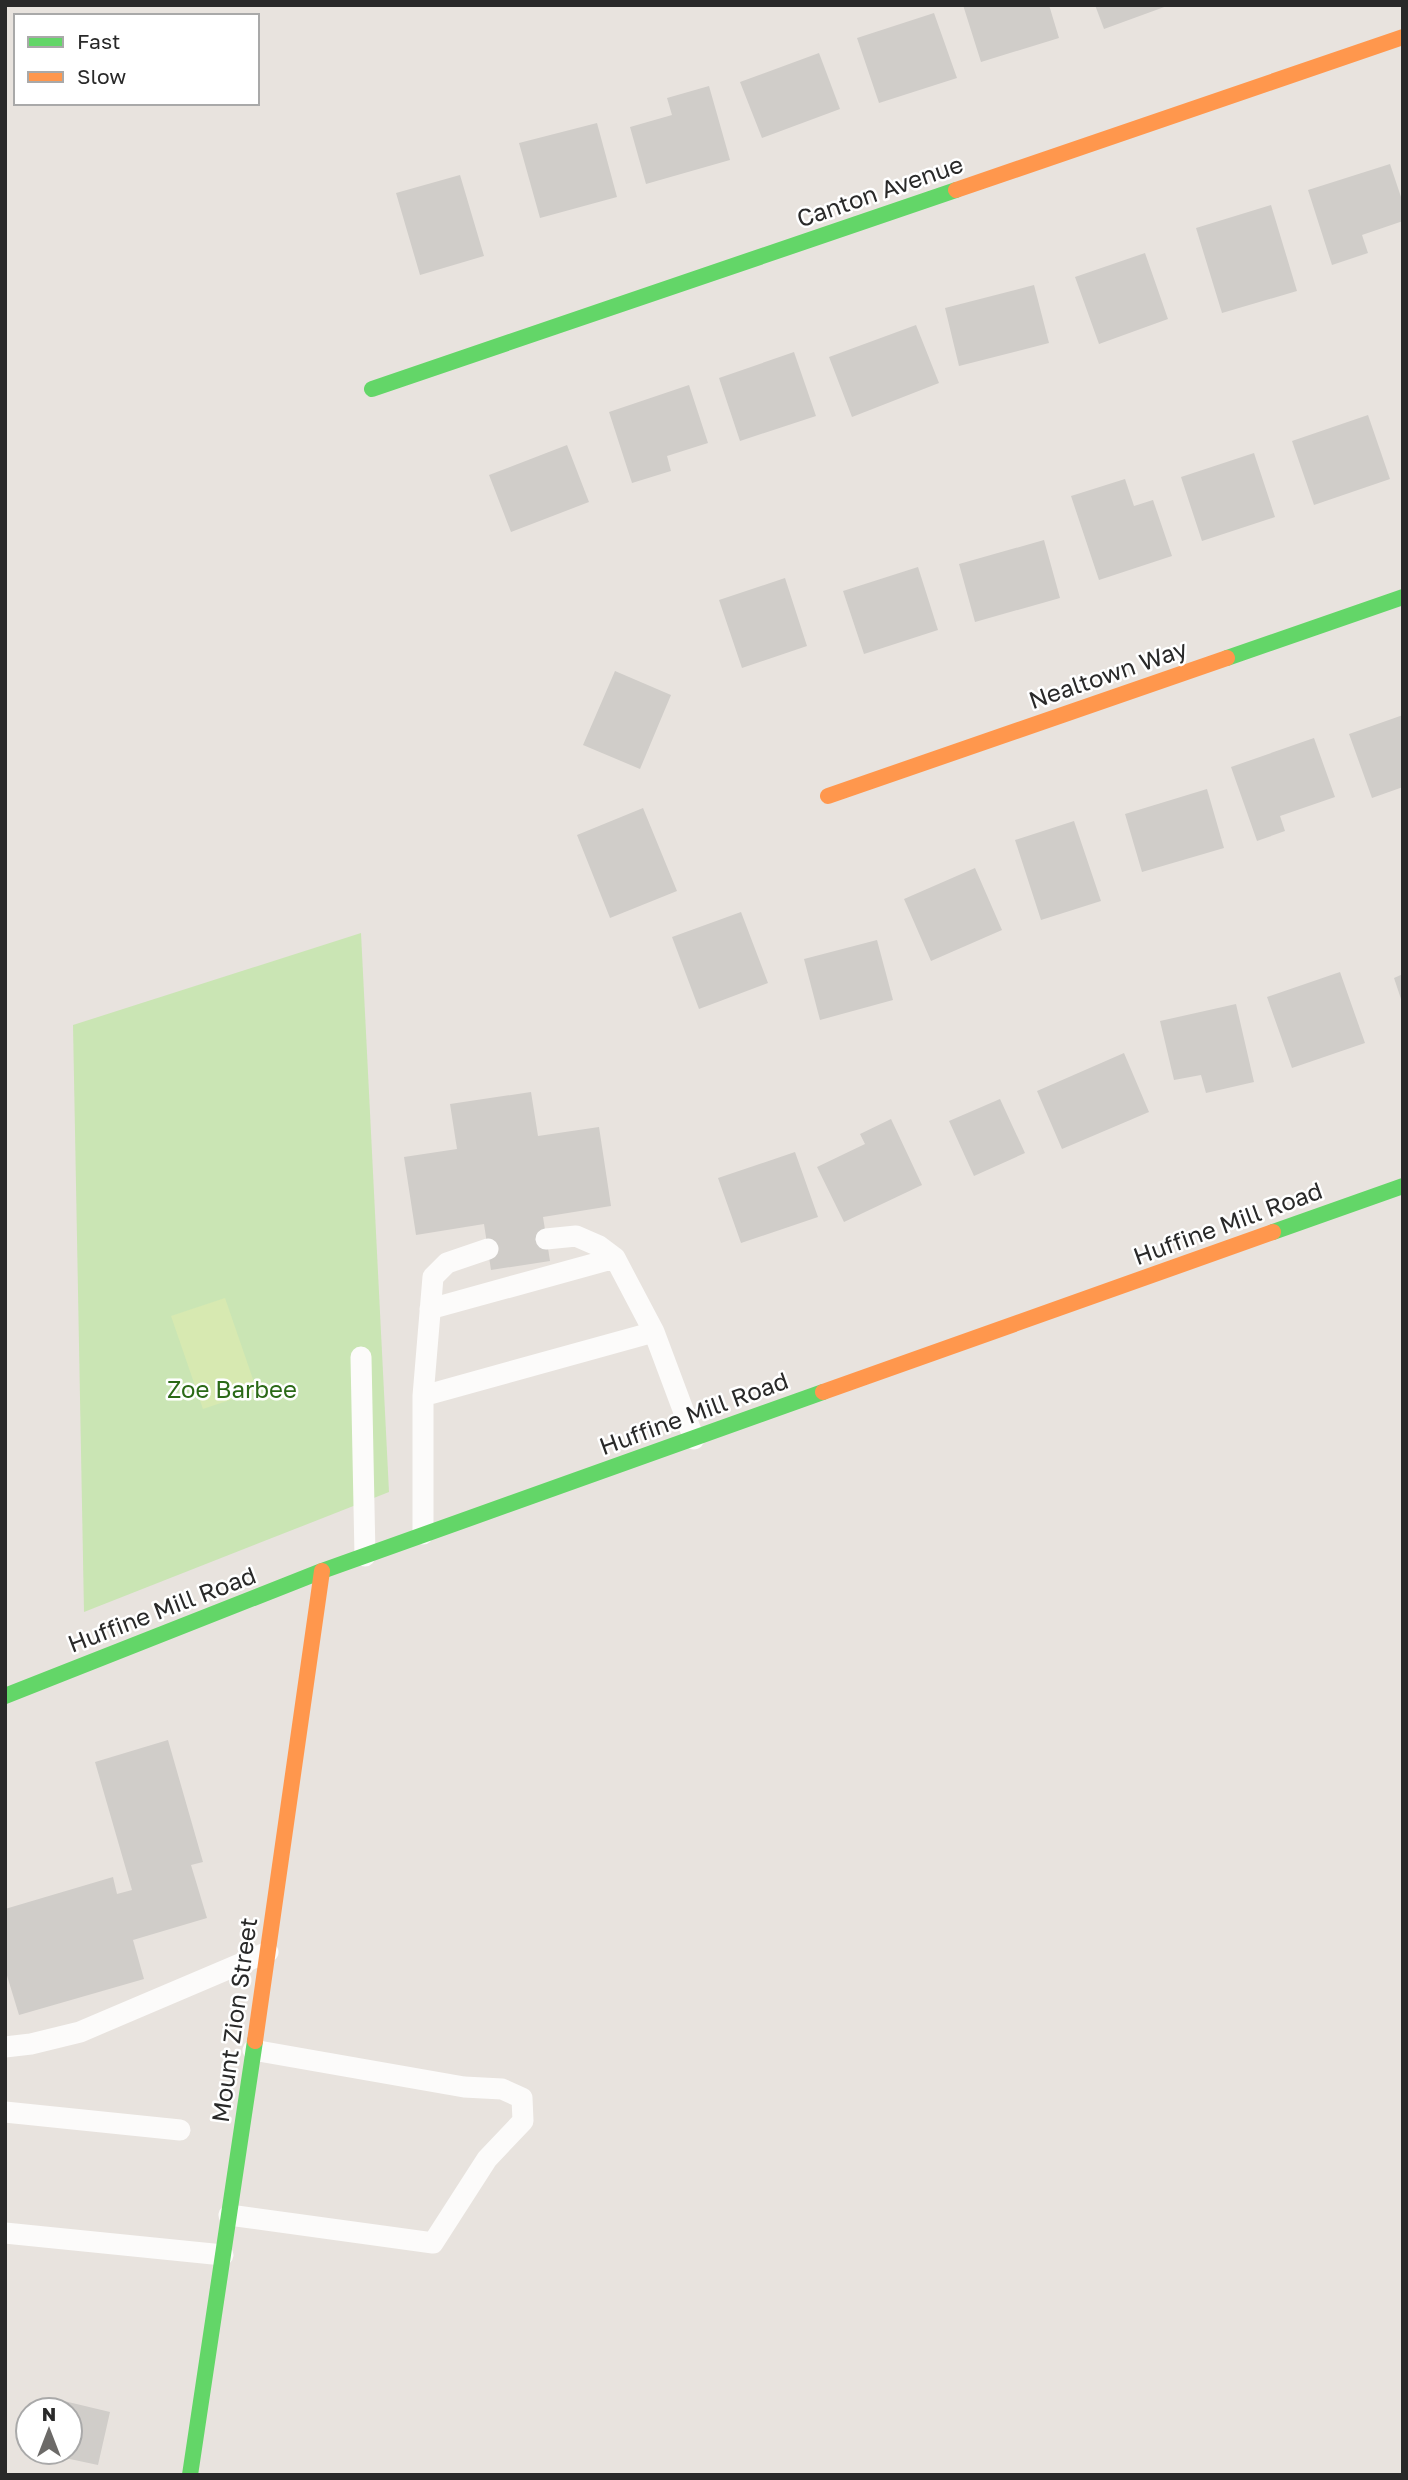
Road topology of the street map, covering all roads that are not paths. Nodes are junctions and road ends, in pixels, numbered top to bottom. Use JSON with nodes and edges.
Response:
{"nodes":[{"id":1,"x":1403,"y":37,"type":"edge"},
{"id":2,"x":372,"y":389,"type":"dead end"},
{"id":3,"x":1403,"y":597,"type":"edge"},
{"id":4,"x":828,"y":796,"type":"dead end"},
{"id":5,"x":1403,"y":1186,"type":"edge"},
{"id":6,"x":546,"y":1238,"type":"dead end"},
{"id":7,"x":488,"y":1249,"type":"dead end"},
{"id":8,"x":615,"y":1258,"type":"junction"},
{"id":9,"x":430,"y":1309,"type":"junction"},
{"id":10,"x":654,"y":1332,"type":"junction"},
{"id":11,"x":361,"y":1357,"type":"dead end"},
{"id":12,"x":422,"y":1396,"type":"junction"},
{"id":13,"x":694,"y":1438,"type":"junction"},
{"id":14,"x":423,"y":1534,"type":"junction"},
{"id":15,"x":365,"y":1556,"type":"junction"},
{"id":16,"x":322,"y":1572,"type":"junction"},
{"id":17,"x":5,"y":1696,"type":"edge"},
{"id":18,"x":268,"y":1952,"type":"junction"},
{"id":19,"x":5,"y":2046,"type":"edge"},
{"id":20,"x":253,"y":2050,"type":"junction"},
{"id":21,"x":5,"y":2112,"type":"edge"},
{"id":22,"x":180,"y":2130,"type":"dead end"},
{"id":23,"x":229,"y":2215,"type":"junction"},
{"id":24,"x":5,"y":2233,"type":"edge"},
{"id":25,"x":223,"y":2255,"type":"junction"},
{"id":26,"x":190,"y":2475,"type":"edge"}],
"edges":[{"from":1,"to":2,"type":"street","name":"Canton Avenue"},
{"from":3,"to":4,"type":"street","name":"Nealtown Way"},
{"from":5,"to":13,"type":"street","name":"Huffine Mill Road"},
{"from":6,"to":8,"type":"lane"},
{"from":7,"to":9,"type":"lane"},
{"from":8,"to":9,"type":"lane"},
{"from":8,"to":10,"type":"lane"},
{"from":9,"to":12,"type":"lane"},
{"from":10,"to":12,"type":"lane"},
{"from":10,"to":13,"type":"lane"},
{"from":11,"to":15,"type":"lane"},
{"from":12,"to":14,"type":"lane"},
{"from":13,"to":14,"type":"street","name":"Huffine Mill Road"},
{"from":14,"to":15,"type":"street","name":"Huffine Mill Road"},
{"from":15,"to":16,"type":"street","name":"Huffine Mill Road"},
{"from":16,"to":17,"type":"street","name":"Huffine Mill Road"},
{"from":16,"to":18,"type":"street","name":"Mount Zion Street"},
{"from":18,"to":19,"type":"lane"},
{"from":18,"to":20,"type":"street","name":"Mount Zion Street"},
{"from":20,"to":23,"type":"street","name":"Mount Zion Street"},
{"from":20,"to":23,"type":"lane"},
{"from":21,"to":22,"type":"lane"},
{"from":23,"to":25,"type":"street","name":"Mount Zion Street"},
{"from":24,"to":25,"type":"lane"},
{"from":25,"to":26,"type":"street","name":"Mount Zion Street"}]}
